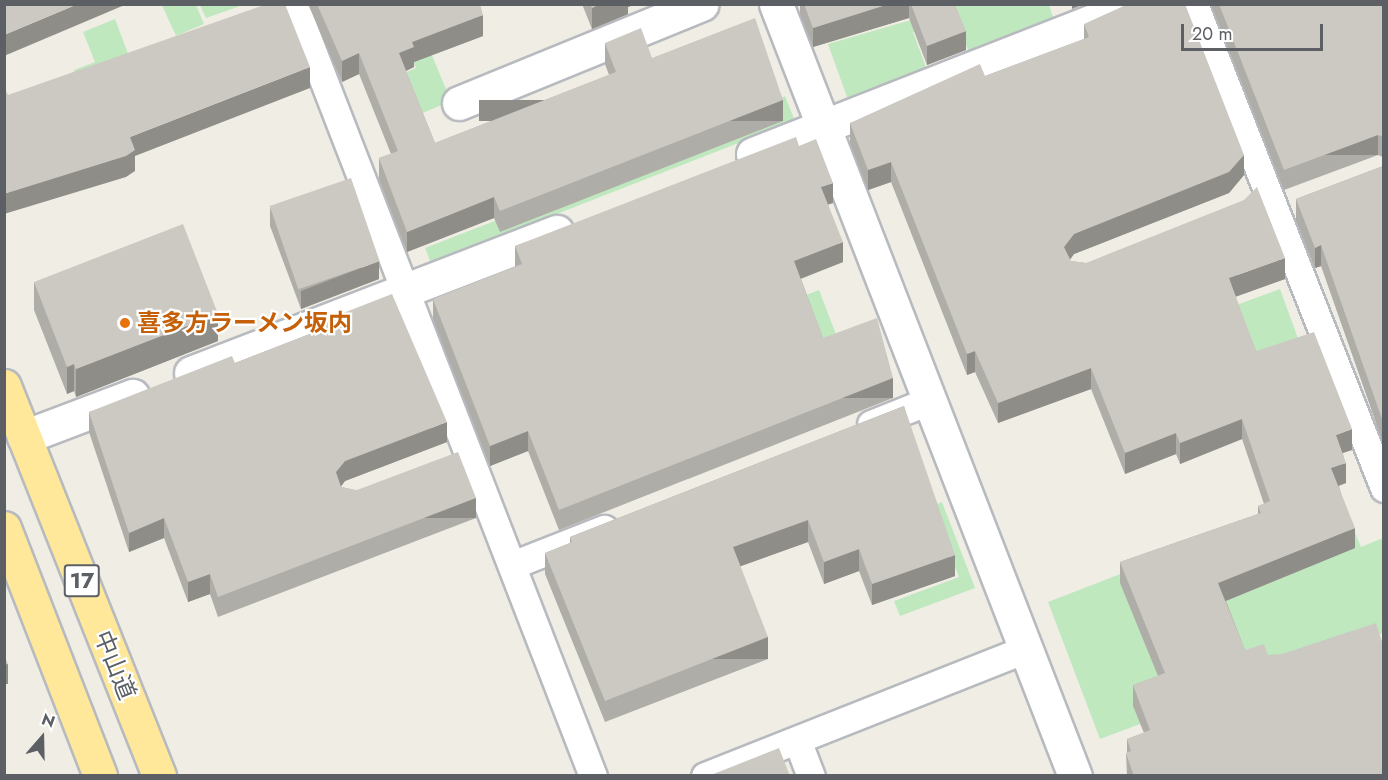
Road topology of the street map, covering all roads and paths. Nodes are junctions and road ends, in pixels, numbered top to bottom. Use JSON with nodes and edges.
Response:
{"nodes":[{"id":1,"x":294,"y":4,"type":"edge"},
{"id":2,"x":702,"y":4,"type":"edge"},
{"id":3,"x":776,"y":4,"type":"edge"},
{"id":4,"x":1136,"y":4,"type":"edge"},
{"id":5,"x":1194,"y":4,"type":"edge"},
{"id":6,"x":459,"y":103,"type":"dead end"},
{"id":7,"x":826,"y":125,"type":"junction"},
{"id":8,"x":727,"y":165,"type":"edge"},
{"id":9,"x":584,"y":221,"type":"edge"},
{"id":10,"x":407,"y":291,"type":"junction"},
{"id":11,"x":4,"y":386,"type":"edge"},
{"id":12,"x":931,"y":400,"type":"junction"},
{"id":13,"x":843,"y":435,"type":"edge"},
{"id":14,"x":24,"y":437,"type":"junction"},
{"id":15,"x":1383,"y":488,"type":"edge"},
{"id":16,"x":633,"y":517,"type":"edge"},
{"id":17,"x":4,"y":528,"type":"edge"},
{"id":18,"x":512,"y":565,"type":"junction"},
{"id":19,"x":1026,"y":649,"type":"junction"},
{"id":20,"x":796,"y":740,"type":"junction"},
{"id":21,"x":100,"y":776,"type":"edge"},
{"id":22,"x":159,"y":776,"type":"edge"},
{"id":23,"x":593,"y":776,"type":"edge"},
{"id":24,"x":705,"y":776,"type":"edge"},
{"id":25,"x":811,"y":776,"type":"edge"},
{"id":26,"x":1075,"y":776,"type":"edge"}],
"edges":[{"from":1,"to":10,"type":"lane"},
{"from":2,"to":6,"type":"street"},
{"from":3,"to":7,"type":"street"},
{"from":4,"to":7,"type":"street"},
{"from":5,"to":15,"type":"lane"},
{"from":7,"to":8,"type":"street"},
{"from":7,"to":12,"type":"street"},
{"from":9,"to":10,"type":"street"},
{"from":10,"to":14,"type":"street"},
{"from":10,"to":18,"type":"lane"},
{"from":11,"to":14,"type":"highway","name":"中山道","number":"17"},
{"from":12,"to":13,"type":"lane"},
{"from":12,"to":19,"type":"street"},
{"from":14,"to":22,"type":"highway","name":"中山道","number":"17"},
{"from":16,"to":18,"type":"lane"},
{"from":17,"to":21,"type":"highway","number":"17"},
{"from":18,"to":23,"type":"lane"},
{"from":19,"to":20,"type":"lane"},
{"from":19,"to":26,"type":"street"},
{"from":20,"to":24,"type":"lane"},
{"from":20,"to":25,"type":"lane"}]}
